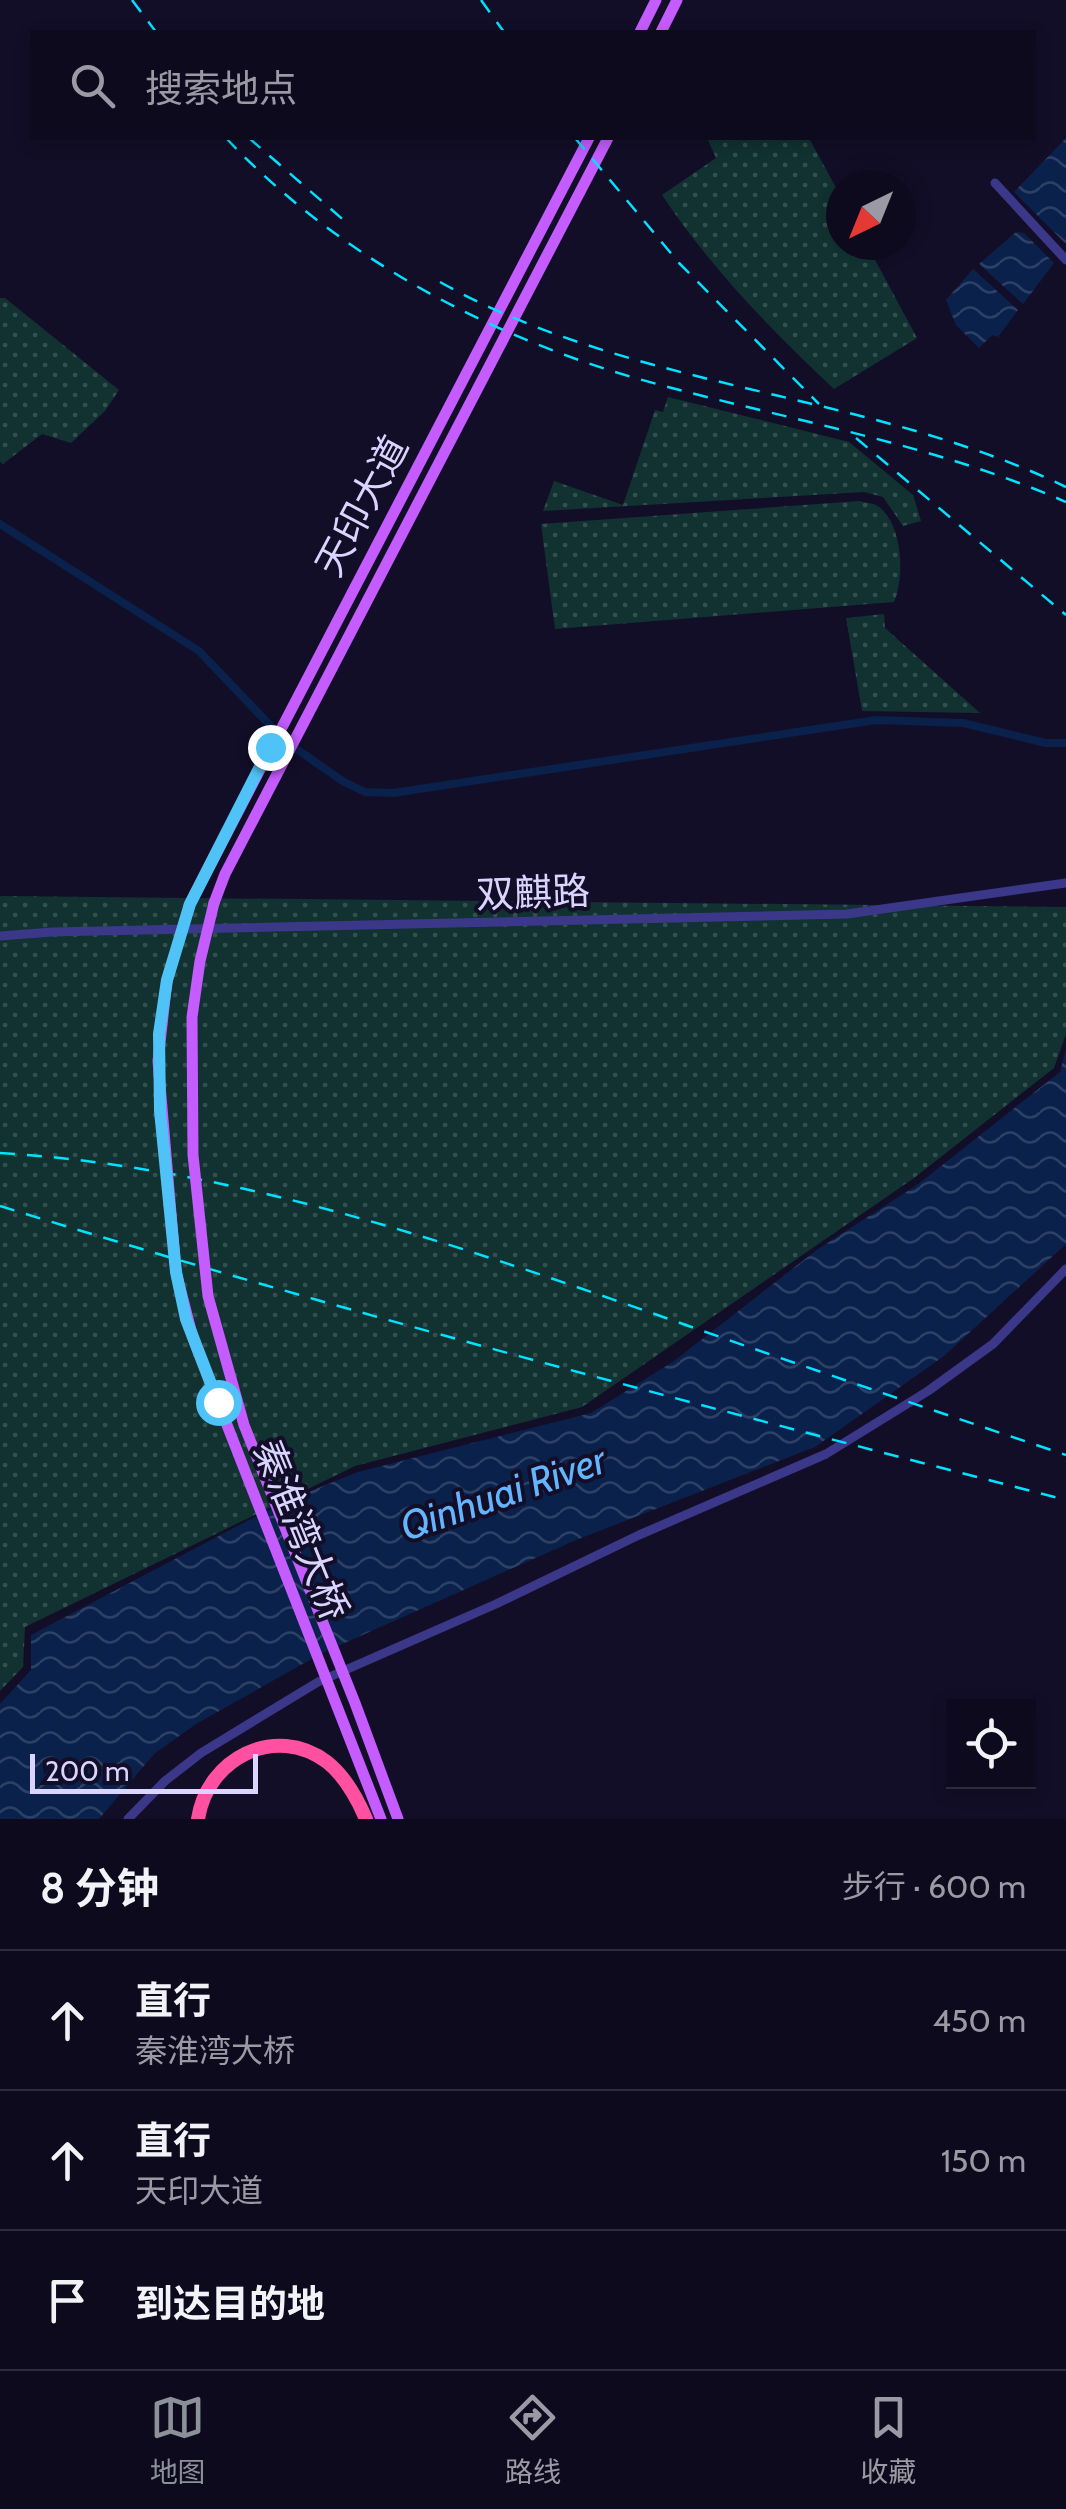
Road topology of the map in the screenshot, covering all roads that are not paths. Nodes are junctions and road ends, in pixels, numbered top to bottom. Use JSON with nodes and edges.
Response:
{"nodes":[{"id":1,"x":656,"y":0,"type":"edge"},
{"id":2,"x":677,"y":0,"type":"edge"},
{"id":3,"x":641,"y":30,"type":"edge"},
{"id":4,"x":661,"y":30,"type":"edge"},
{"id":5,"x":588,"y":140,"type":"edge"},
{"id":6,"x":607,"y":140,"type":"edge"},
{"id":7,"x":995,"y":183,"type":"dead end"},
{"id":8,"x":1066,"y":260,"type":"edge"},
{"id":9,"x":1066,"y":883,"type":"edge"},
{"id":10,"x":214,"y":903,"type":"joint"},
{"id":11,"x":190,"y":904,"type":"joint"},
{"id":12,"x":0,"y":936,"type":"edge"},
{"id":13,"x":1066,"y":1270,"type":"edge"},
{"id":14,"x":128,"y":1819,"type":"edge"},
{"id":15,"x":198,"y":1819,"type":"edge"},
{"id":16,"x":366,"y":1819,"type":"edge"},
{"id":17,"x":381,"y":1819,"type":"edge"},
{"id":18,"x":398,"y":1819,"type":"edge"}],
"edges":[{"from":1,"to":3,"type":"main road"},
{"from":2,"to":4,"type":"main road"},
{"from":5,"to":11,"type":"main road","name":"天印大道"},
{"from":6,"to":10,"type":"main road","name":"天印大道"},
{"from":7,"to":8,"type":"street"},
{"from":9,"to":12,"type":"street","name":"双麒路"},
{"from":10,"to":18,"type":"main road","name":"秦淮湾大桥","bridge":true},
{"from":11,"to":17,"type":"main road","name":"秦淮湾大桥","bridge":true},
{"from":13,"to":14,"type":"street"},
{"from":15,"to":16,"type":"highway"}]}
